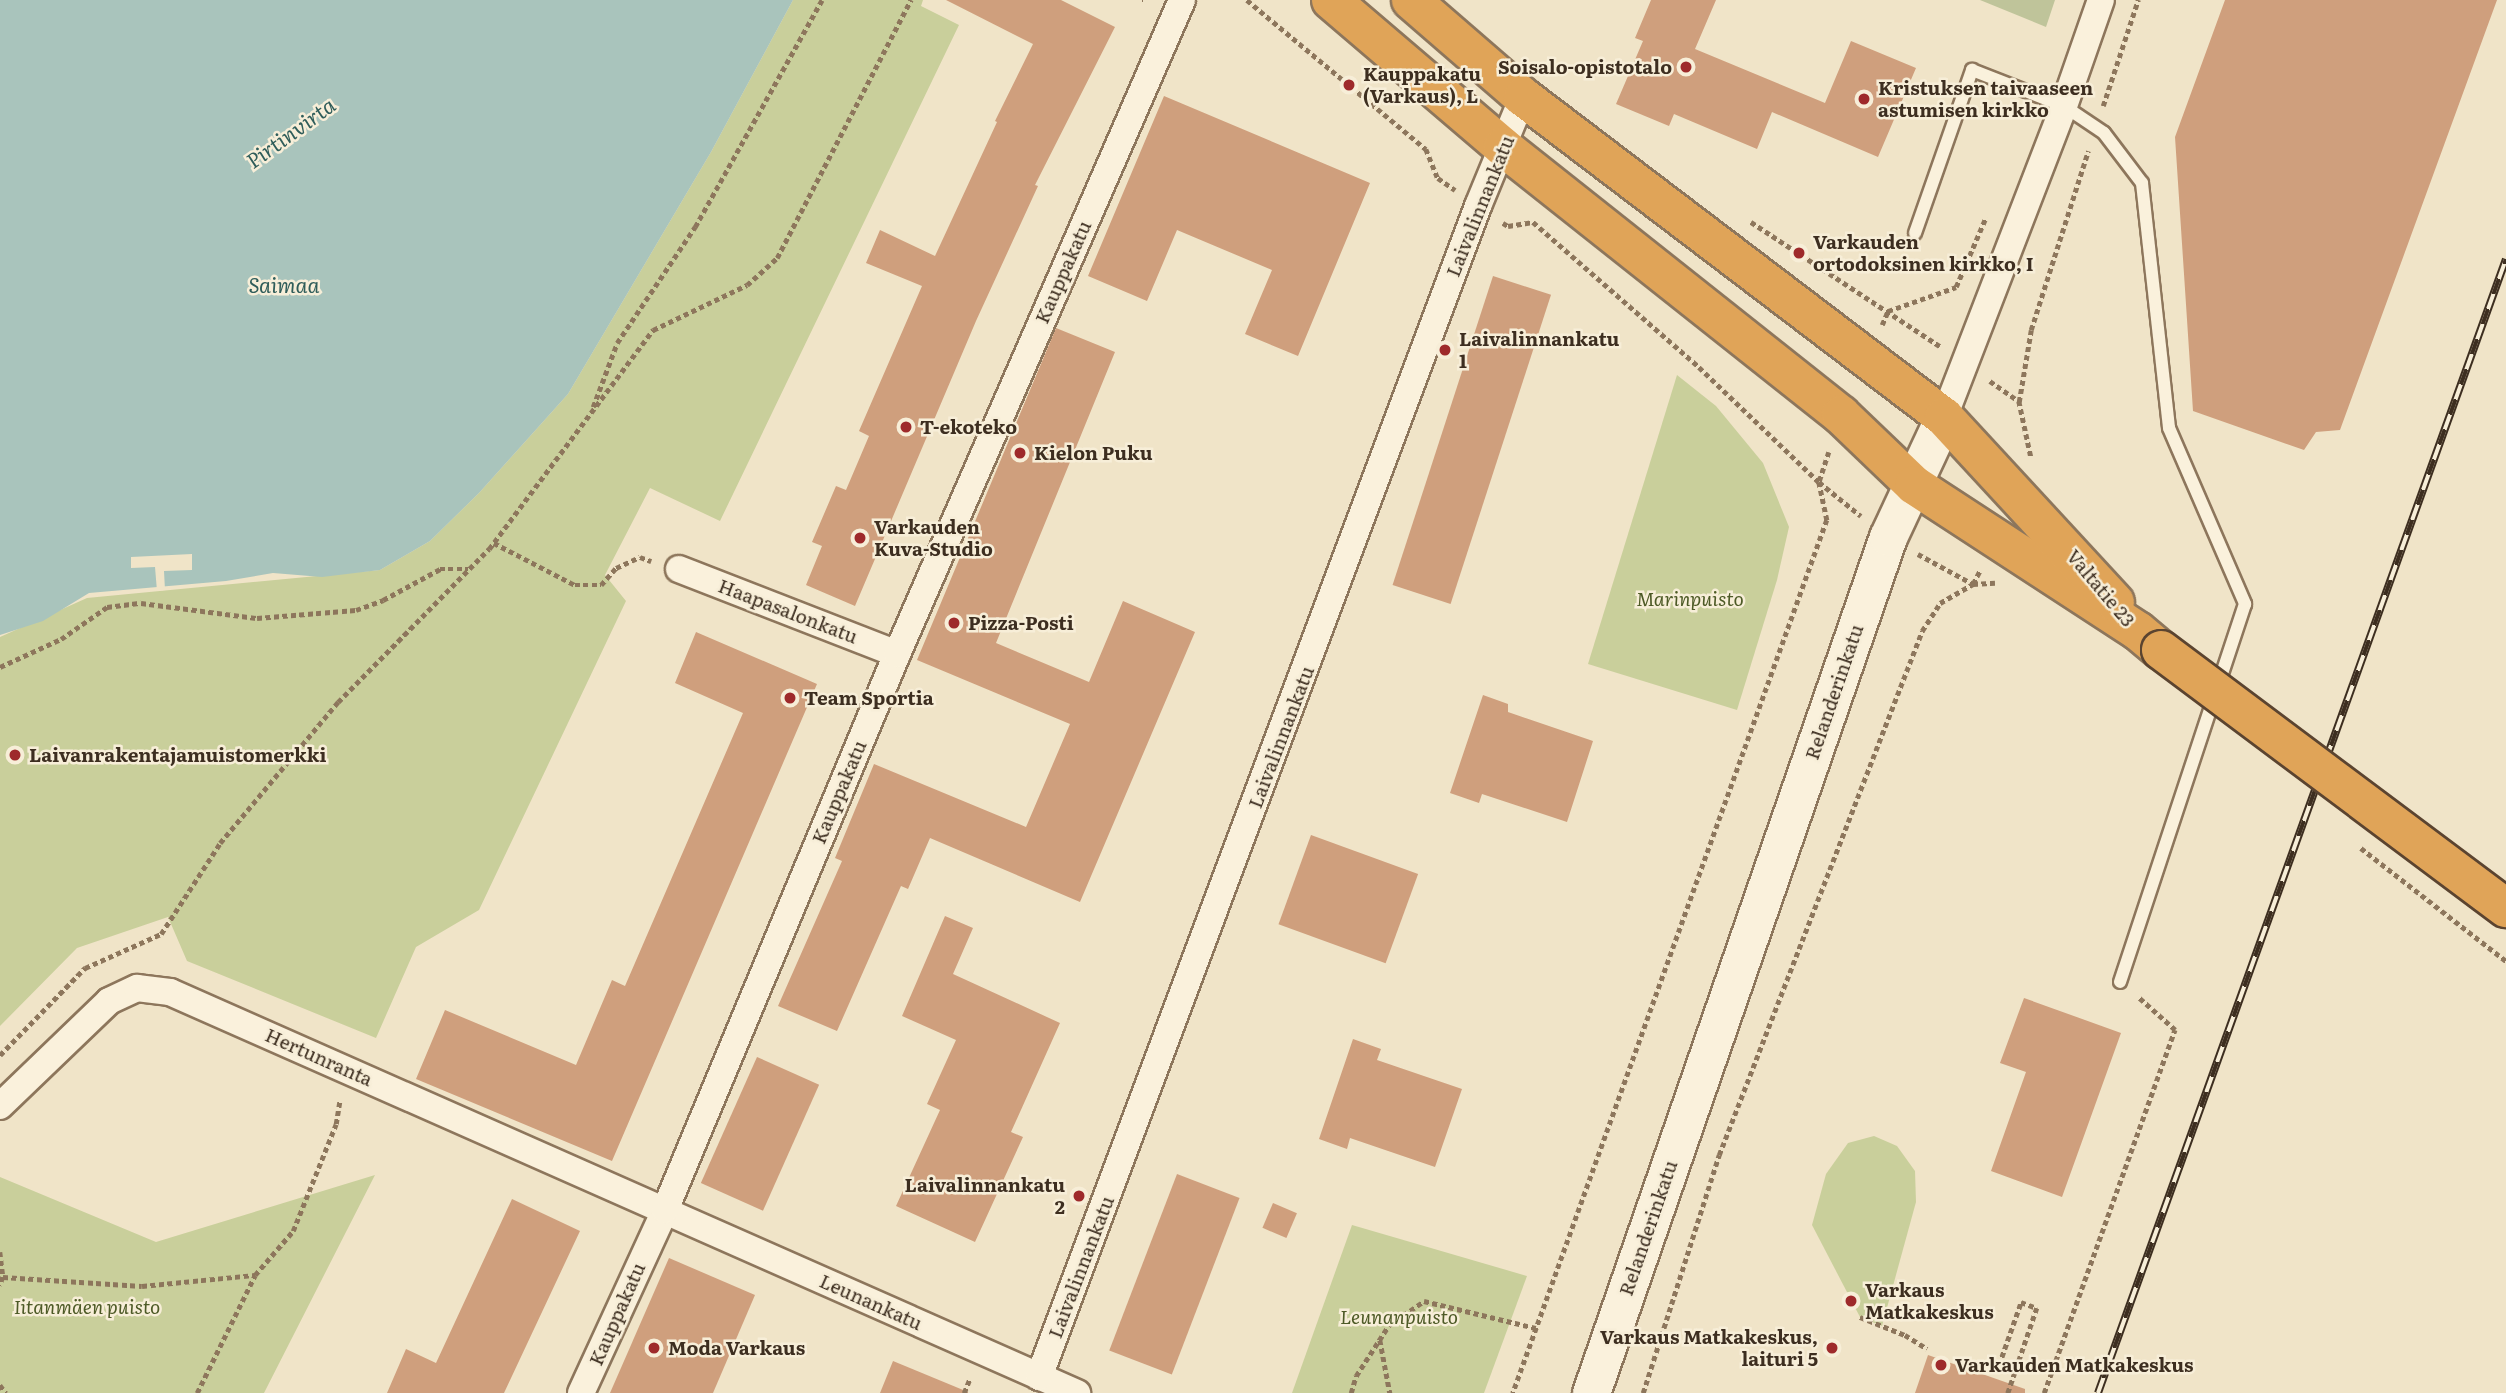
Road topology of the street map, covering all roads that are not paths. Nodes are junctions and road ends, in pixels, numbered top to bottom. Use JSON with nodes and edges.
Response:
{"nodes":[{"id":1,"x":1331,"y":0,"type":"edge"},
{"id":2,"x":1411,"y":0,"type":"edge"},
{"id":3,"x":2101,"y":0,"type":"edge"},
{"id":4,"x":1178,"y":1,"type":"edge"},
{"id":5,"x":1523,"y":97,"type":"junction"},
{"id":6,"x":2064,"y":106,"type":"junction"},
{"id":7,"x":1503,"y":148,"type":"junction"},
{"id":8,"x":1915,"y":233,"type":"dead end"},
{"id":9,"x":1944,"y":418,"type":"junction"},
{"id":10,"x":1914,"y":485,"type":"junction"},
{"id":11,"x":679,"y":569,"type":"road end"},
{"id":12,"x":2150,"y":640,"type":"junction"},
{"id":13,"x":897,"y":654,"type":"junction"},
{"id":14,"x":2506,"y":908,"type":"edge"},
{"id":15,"x":2120,"y":982,"type":"road end"},
{"id":16,"x":0,"y":1106,"type":"edge"},
{"id":17,"x":665,"y":1210,"type":"junction"},
{"id":18,"x":1040,"y":1377,"type":"junction"},
{"id":19,"x":582,"y":1393,"type":"edge"},
{"id":20,"x":1077,"y":1393,"type":"edge"},
{"id":21,"x":1591,"y":1393,"type":"edge"}],
"edges":[{"from":1,"to":7,"type":"highway","name":"Valtatie 23"},
{"from":2,"to":5,"type":"highway","name":"Valtatie 23"},
{"from":3,"to":6,"type":"street","name":"Relanderinkatu"},
{"from":4,"to":13,"type":"street","name":"Kauppakatu"},
{"from":5,"to":7,"type":"street","name":"Laivalinnankatu"},
{"from":5,"to":9,"type":"highway","name":"Valtatie 23"},
{"from":6,"to":8,"type":"lane"},
{"from":6,"to":9,"type":"street","name":"Relanderinkatu"},
{"from":6,"to":15,"type":"lane"},
{"from":7,"to":10,"type":"highway","name":"Valtatie 23"},
{"from":7,"to":18,"type":"street","name":"Laivalinnankatu"},
{"from":9,"to":10,"type":"main road","name":"Relanderinkatu"},
{"from":9,"to":12,"type":"highway","name":"Valtatie 23"},
{"from":10,"to":12,"type":"highway","name":"Valtatie 23"},
{"from":10,"to":21,"type":"main road","name":"Relanderinkatu"},
{"from":11,"to":13,"type":"street","name":"Haapasalonkatu"},
{"from":12,"to":14,"type":"highway","name":"Valtatie 23","bridge":true},
{"from":13,"to":17,"type":"street","name":"Kauppakatu"},
{"from":16,"to":17,"type":"street","name":"Hertunranta"},
{"from":17,"to":18,"type":"street","name":"Leunankatu"},
{"from":17,"to":19,"type":"street","name":"Kauppakatu"},
{"from":18,"to":20,"type":"street","name":"Leunankatu"}]}
